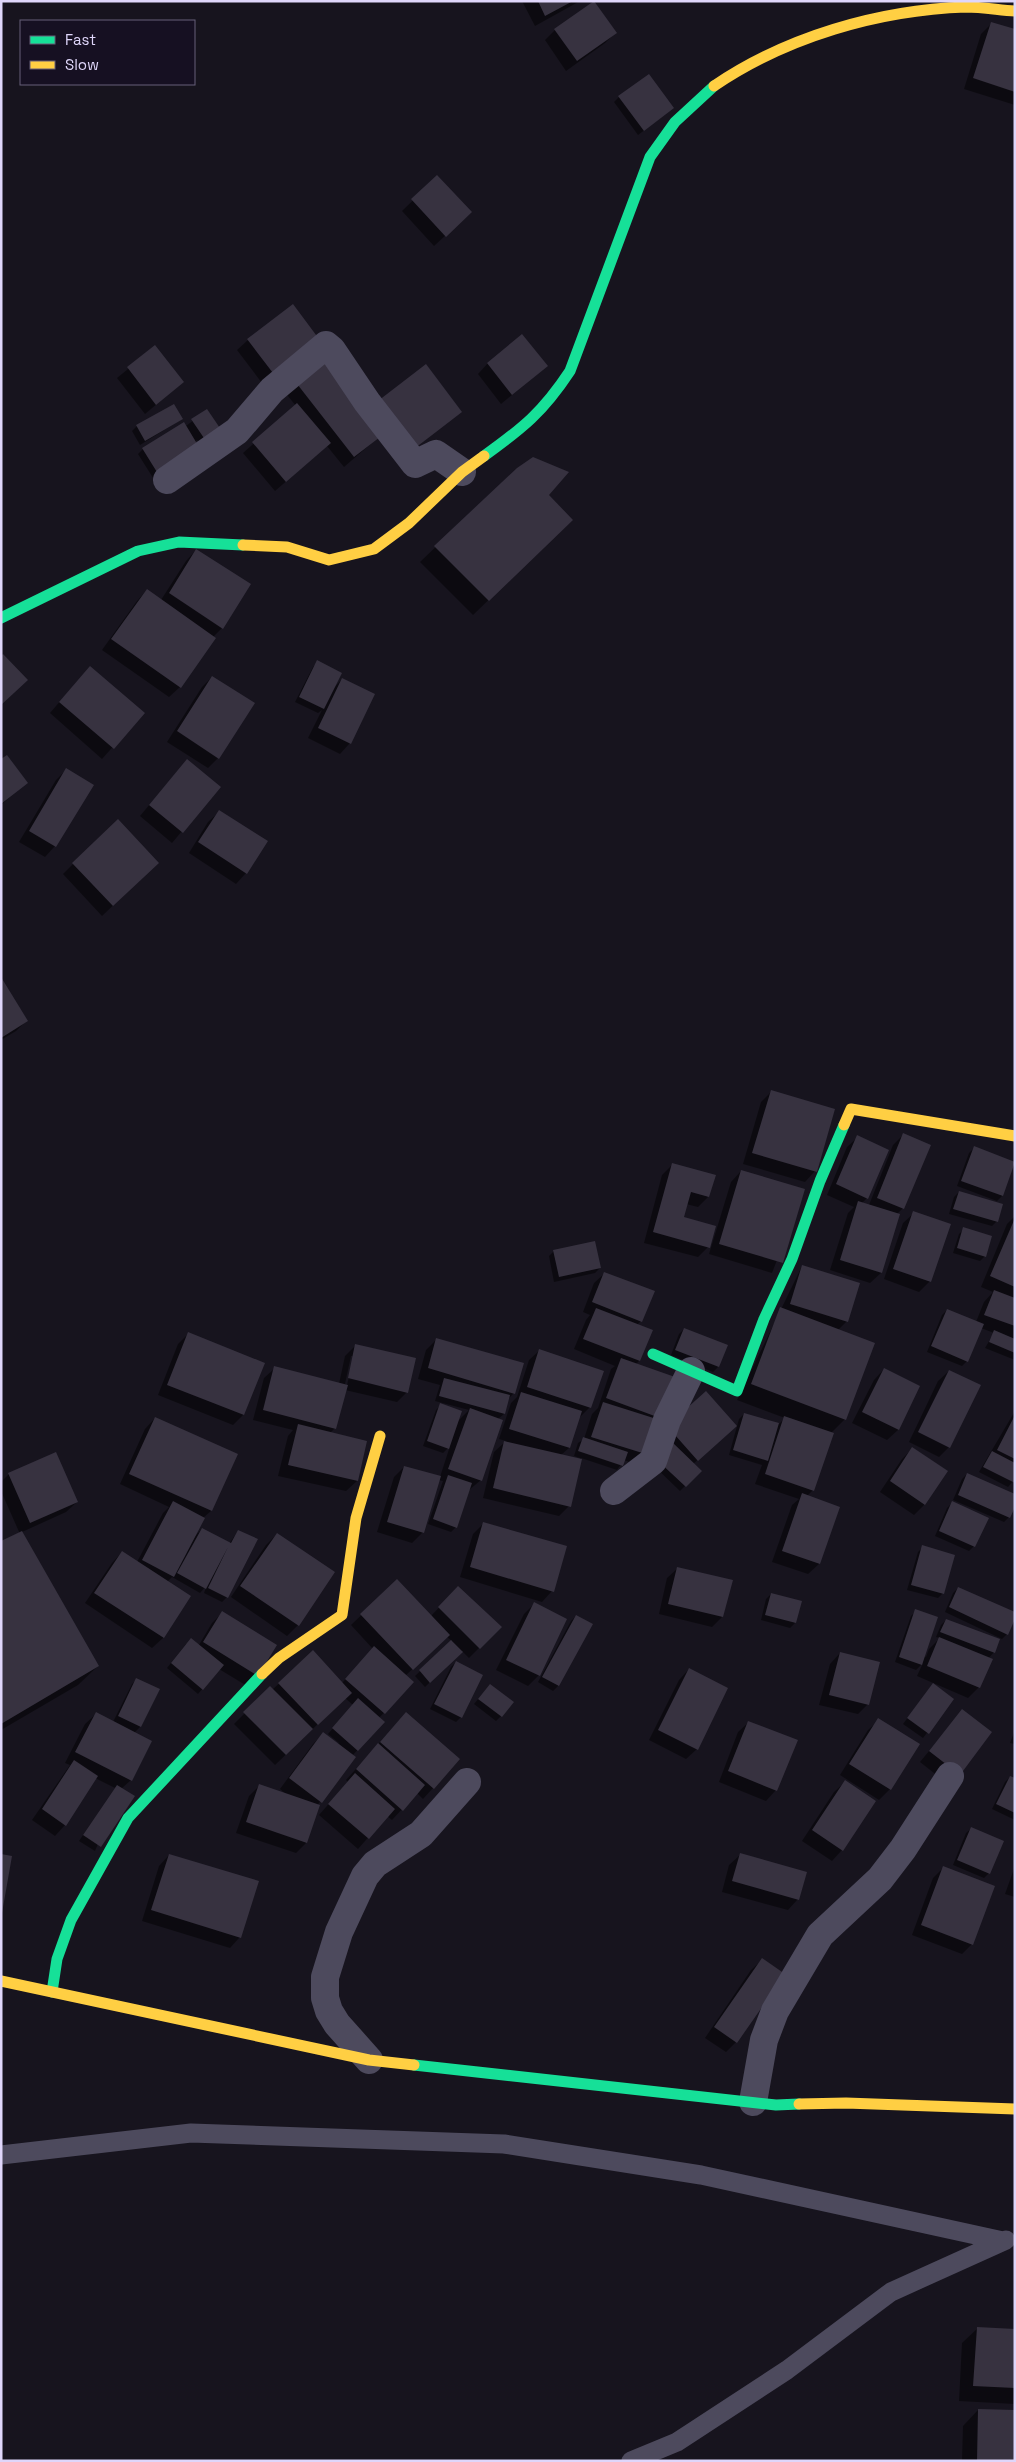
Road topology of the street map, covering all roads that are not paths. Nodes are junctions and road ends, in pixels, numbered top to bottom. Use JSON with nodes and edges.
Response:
{"nodes":[{"id":1,"x":1015,"y":11,"type":"edge"},
{"id":2,"x":462,"y":472,"type":"junction"},
{"id":3,"x":167,"y":480,"type":"dead end"},
{"id":4,"x":1,"y":618,"type":"edge"},
{"id":5,"x":1015,"y":1136,"type":"edge"},
{"id":6,"x":653,"y":1354,"type":"dead end"},
{"id":7,"x":691,"y":1371,"type":"junction"},
{"id":8,"x":380,"y":1436,"type":"dead end"},
{"id":9,"x":614,"y":1491,"type":"dead end"},
{"id":10,"x":950,"y":1776,"type":"dead end"},
{"id":11,"x":467,"y":1782,"type":"dead end"},
{"id":12,"x":1,"y":1981,"type":"edge"},
{"id":13,"x":52,"y":1992,"type":"junction"},
{"id":14,"x":369,"y":2060,"type":"junction"},
{"id":15,"x":753,"y":2102,"type":"junction"},
{"id":16,"x":1015,"y":2109,"type":"edge"},
{"id":17,"x":1,"y":2154,"type":"edge"},
{"id":18,"x":1009,"y":2240,"type":"edge"},
{"id":19,"x":631,"y":2461,"type":"edge"}],
"edges":[{"from":1,"to":2,"type":"street"},
{"from":2,"to":3,"type":"street"},
{"from":2,"to":4,"type":"street"},
{"from":5,"to":7,"type":"street"},
{"from":6,"to":7,"type":"street"},
{"from":7,"to":9,"type":"street"},
{"from":8,"to":13,"type":"street"},
{"from":10,"to":15,"type":"street"},
{"from":11,"to":14,"type":"street"},
{"from":12,"to":13,"type":"street"},
{"from":13,"to":14,"type":"street"},
{"from":14,"to":15,"type":"street"},
{"from":15,"to":16,"type":"street"},
{"from":17,"to":18,"type":"lane"},
{"from":18,"to":19,"type":"lane"}]}
